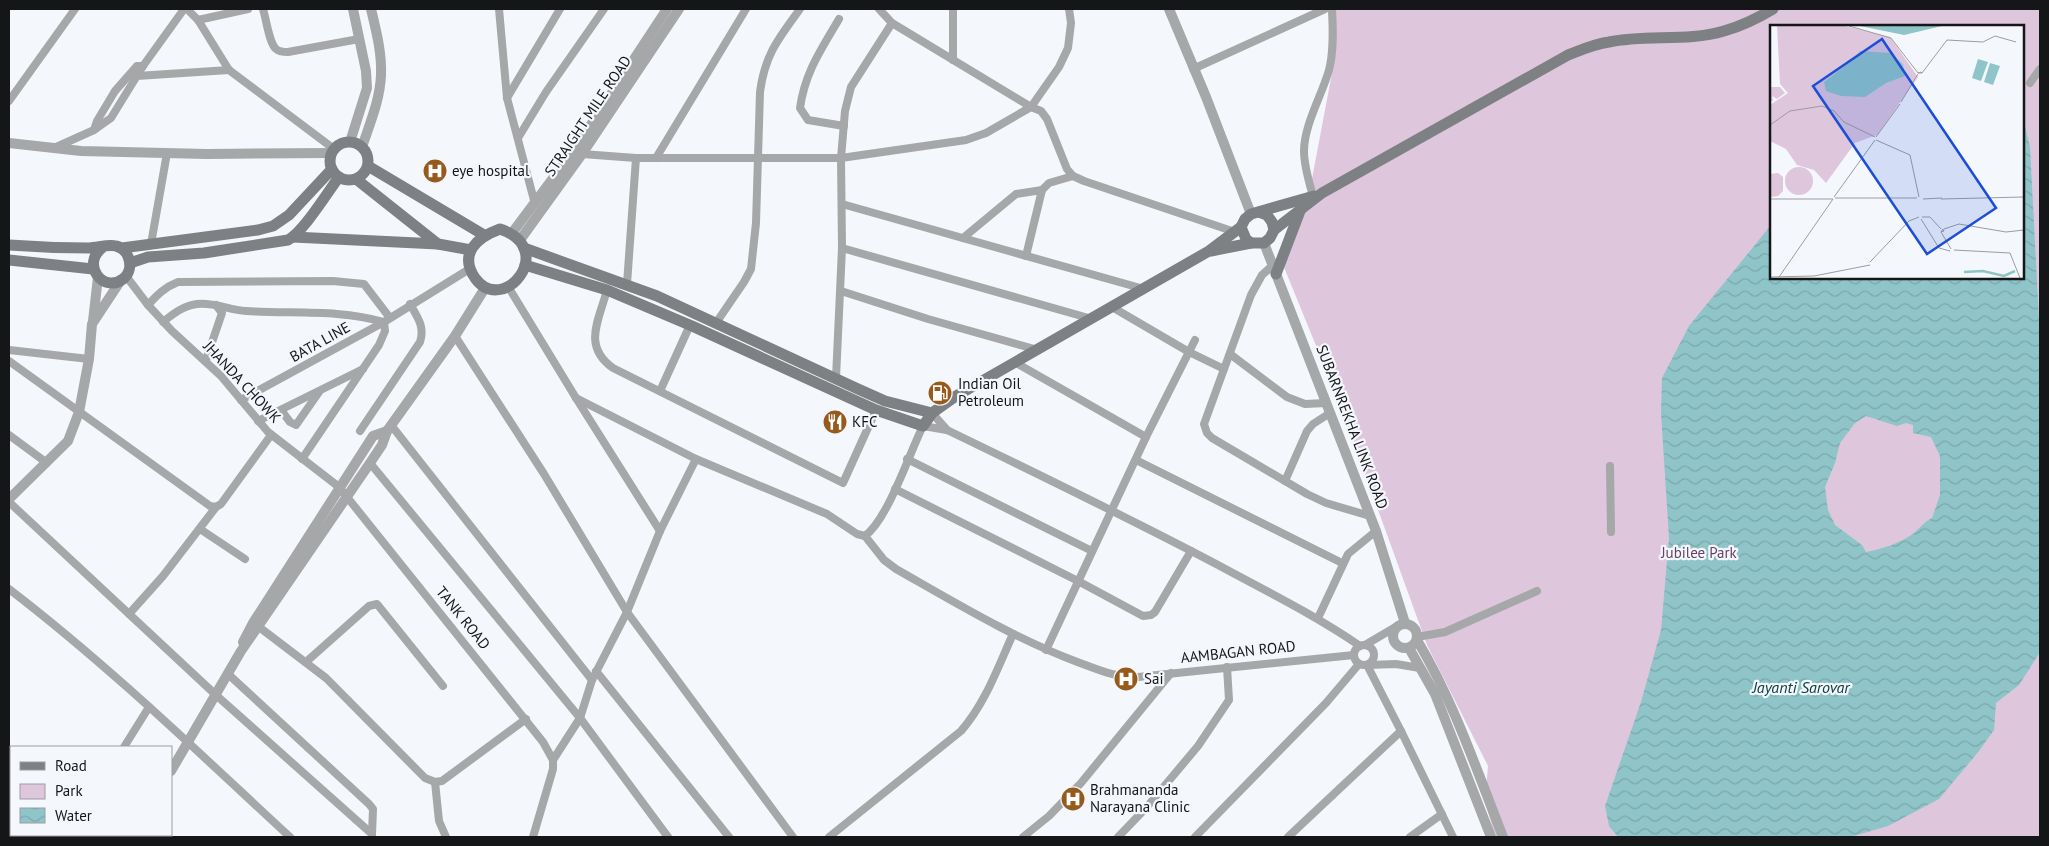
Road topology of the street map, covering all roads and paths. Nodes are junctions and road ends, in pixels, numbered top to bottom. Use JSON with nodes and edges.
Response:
{"nodes":[{"id":1,"x":75,"y":9,"type":"edge"},
{"id":2,"x":185,"y":9,"type":"edge"},
{"id":3,"x":248,"y":9,"type":"edge"},
{"id":4,"x":263,"y":9,"type":"edge"},
{"id":5,"x":353,"y":9,"type":"edge"},
{"id":6,"x":371,"y":9,"type":"edge"},
{"id":7,"x":498,"y":9,"type":"edge"},
{"id":8,"x":560,"y":9,"type":"edge"},
{"id":9,"x":604,"y":9,"type":"edge"},
{"id":10,"x":668,"y":9,"type":"edge"},
{"id":11,"x":679,"y":9,"type":"edge"},
{"id":12,"x":746,"y":9,"type":"edge"},
{"id":13,"x":800,"y":9,"type":"edge"},
{"id":14,"x":879,"y":9,"type":"edge"},
{"id":15,"x":953,"y":9,"type":"edge"},
{"id":16,"x":1069,"y":9,"type":"edge"},
{"id":17,"x":1169,"y":9,"type":"edge"},
{"id":18,"x":1325,"y":9,"type":"edge"},
{"id":19,"x":1332,"y":9,"type":"edge"},
{"id":20,"x":1773,"y":9,"type":"edge"},
{"id":21,"x":839,"y":19,"type":"dead end"},
{"id":22,"x":198,"y":20,"type":"junction"},
{"id":23,"x":892,"y":22,"type":"junction"},
{"id":24,"x":360,"y":39,"type":"junction"},
{"id":25,"x":953,"y":60,"type":"junction"},
{"id":26,"x":144,"y":66,"type":"junction"},
{"id":27,"x":1193,"y":69,"type":"junction"},
{"id":28,"x":2040,"y":69,"type":"edge"},
{"id":29,"x":229,"y":70,"type":"junction"},
{"id":30,"x":137,"y":76,"type":"junction"},
{"id":31,"x":2030,"y":82,"type":"dead end"},
{"id":32,"x":507,"y":98,"type":"junction"},
{"id":33,"x":9,"y":101,"type":"edge"},
{"id":34,"x":1030,"y":107,"type":"junction"},
{"id":35,"x":844,"y":126,"type":"junction"},
{"id":36,"x":94,"y":130,"type":"junction"},
{"id":37,"x":518,"y":138,"type":"junction"},
{"id":38,"x":350,"y":142,"type":"junction"},
{"id":39,"x":9,"y":143,"type":"edge"},
{"id":40,"x":362,"y":147,"type":"junction"},
{"id":41,"x":54,"y":148,"type":"junction"},
{"id":42,"x":333,"y":151,"type":"junction"},
{"id":43,"x":167,"y":153,"type":"junction"},
{"id":44,"x":582,"y":154,"type":"junction"},
{"id":45,"x":636,"y":158,"type":"junction"},
{"id":46,"x":656,"y":158,"type":"junction"},
{"id":47,"x":758,"y":158,"type":"junction"},
{"id":48,"x":841,"y":158,"type":"junction"},
{"id":49,"x":368,"y":166,"type":"junction"},
{"id":50,"x":335,"y":173,"type":"junction"},
{"id":51,"x":1073,"y":176,"type":"junction"},
{"id":52,"x":356,"y":179,"type":"junction"},
{"id":53,"x":1042,"y":190,"type":"junction"},
{"id":54,"x":1318,"y":195,"type":"junction"},
{"id":55,"x":536,"y":204,"type":"junction"},
{"id":56,"x":842,"y":204,"type":"junction"},
{"id":57,"x":1301,"y":210,"type":"junction"},
{"id":58,"x":1255,"y":213,"type":"junction"},
{"id":59,"x":1238,"y":229,"type":"junction"},
{"id":60,"x":1274,"y":230,"type":"junction"},
{"id":61,"x":484,"y":235,"type":"junction"},
{"id":62,"x":293,"y":237,"type":"junction"},
{"id":63,"x":963,"y":238,"type":"junction"},
{"id":64,"x":519,"y":240,"type":"junction"},
{"id":65,"x":1251,"y":243,"type":"junction"},
{"id":66,"x":1264,"y":243,"type":"junction"},
{"id":67,"x":151,"y":244,"type":"junction"},
{"id":68,"x":438,"y":244,"type":"junction"},
{"id":69,"x":9,"y":245,"type":"edge"},
{"id":70,"x":102,"y":248,"type":"junction"},
{"id":71,"x":122,"y":248,"type":"junction"},
{"id":72,"x":842,"y":248,"type":"junction"},
{"id":73,"x":471,"y":250,"type":"junction"},
{"id":74,"x":1209,"y":251,"type":"junction"},
{"id":75,"x":1026,"y":256,"type":"junction"},
{"id":76,"x":9,"y":260,"type":"edge"},
{"id":77,"x":130,"y":263,"type":"junction"},
{"id":78,"x":525,"y":265,"type":"junction"},
{"id":79,"x":471,"y":268,"type":"junction"},
{"id":80,"x":1274,"y":270,"type":"junction"},
{"id":81,"x":96,"y":273,"type":"junction"},
{"id":82,"x":123,"y":278,"type":"junction"},
{"id":83,"x":627,"y":284,"type":"junction"},
{"id":84,"x":485,"y":288,"type":"junction"},
{"id":85,"x":509,"y":288,"type":"junction"},
{"id":86,"x":1144,"y":289,"type":"junction"},
{"id":87,"x":607,"y":290,"type":"junction"},
{"id":88,"x":841,"y":292,"type":"junction"},
{"id":89,"x":410,"y":304,"type":"junction"},
{"id":90,"x":148,"y":305,"type":"junction"},
{"id":91,"x":216,"y":305,"type":"junction"},
{"id":92,"x":1112,"y":307,"type":"junction"},
{"id":93,"x":1092,"y":319,"type":"junction"},
{"id":94,"x":387,"y":320,"type":"junction"},
{"id":95,"x":163,"y":322,"type":"junction"},
{"id":96,"x":716,"y":323,"type":"junction"},
{"id":97,"x":92,"y":324,"type":"junction"},
{"id":98,"x":690,"y":325,"type":"junction"},
{"id":99,"x":455,"y":336,"type":"junction"},
{"id":100,"x":1195,"y":340,"type":"dead end"},
{"id":101,"x":9,"y":350,"type":"edge"},
{"id":102,"x":1038,"y":350,"type":"junction"},
{"id":103,"x":1190,"y":352,"type":"junction"},
{"id":104,"x":1230,"y":354,"type":"junction"},
{"id":105,"x":89,"y":359,"type":"junction"},
{"id":106,"x":206,"y":360,"type":"junction"},
{"id":107,"x":9,"y":361,"type":"edge"},
{"id":108,"x":1016,"y":363,"type":"junction"},
{"id":109,"x":364,"y":368,"type":"junction"},
{"id":110,"x":1224,"y":369,"type":"junction"},
{"id":111,"x":836,"y":378,"type":"junction"},
{"id":112,"x":320,"y":390,"type":"junction"},
{"id":113,"x":660,"y":391,"type":"junction"},
{"id":114,"x":576,"y":398,"type":"junction"},
{"id":115,"x":241,"y":400,"type":"junction"},
{"id":116,"x":1328,"y":408,"type":"junction"},
{"id":117,"x":281,"y":410,"type":"junction"},
{"id":118,"x":876,"y":410,"type":"junction"},
{"id":119,"x":79,"y":412,"type":"junction"},
{"id":120,"x":932,"y":413,"type":"junction"},
{"id":121,"x":258,"y":421,"type":"junction"},
{"id":122,"x":923,"y":426,"type":"junction"},
{"id":123,"x":389,"y":428,"type":"junction"},
{"id":124,"x":947,"y":430,"type":"junction"},
{"id":125,"x":360,"y":431,"type":"dead end"},
{"id":126,"x":9,"y":435,"type":"edge"},
{"id":127,"x":271,"y":435,"type":"junction"},
{"id":128,"x":1146,"y":437,"type":"junction"},
{"id":129,"x":302,"y":458,"type":"junction"},
{"id":130,"x":696,"y":459,"type":"junction"},
{"id":131,"x":907,"y":459,"type":"junction"},
{"id":132,"x":1136,"y":460,"type":"junction"},
{"id":133,"x":48,"y":463,"type":"junction"},
{"id":134,"x":370,"y":463,"type":"junction"},
{"id":135,"x":1610,"y":466,"type":"dead end"},
{"id":136,"x":1285,"y":481,"type":"junction"},
{"id":137,"x":339,"y":487,"type":"junction"},
{"id":138,"x":895,"y":489,"type":"junction"},
{"id":139,"x":347,"y":496,"type":"junction"},
{"id":140,"x":9,"y":501,"type":"edge"},
{"id":141,"x":216,"y":507,"type":"junction"},
{"id":142,"x":1111,"y":510,"type":"junction"},
{"id":143,"x":1370,"y":516,"type":"junction"},
{"id":144,"x":200,"y":529,"type":"junction"},
{"id":145,"x":660,"y":531,"type":"junction"},
{"id":146,"x":1376,"y":531,"type":"junction"},
{"id":147,"x":1611,"y":532,"type":"dead end"},
{"id":148,"x":865,"y":536,"type":"junction"},
{"id":149,"x":1092,"y":551,"type":"junction"},
{"id":150,"x":1191,"y":551,"type":"junction"},
{"id":151,"x":245,"y":559,"type":"dead end"},
{"id":152,"x":1342,"y":563,"type":"junction"},
{"id":153,"x":1078,"y":580,"type":"junction"},
{"id":154,"x":9,"y":589,"type":"edge"},
{"id":155,"x":1537,"y":591,"type":"dead end"},
{"id":156,"x":627,"y":612,"type":"junction"},
{"id":157,"x":129,"y":614,"type":"junction"},
{"id":158,"x":1318,"y":618,"type":"junction"},
{"id":159,"x":1402,"y":624,"type":"junction"},
{"id":160,"x":259,"y":627,"type":"junction"},
{"id":161,"x":1013,"y":634,"type":"junction"},
{"id":162,"x":1417,"y":639,"type":"junction"},
{"id":163,"x":1362,"y":645,"type":"junction"},
{"id":164,"x":1408,"y":648,"type":"junction"},
{"id":165,"x":1046,"y":650,"type":"junction"},
{"id":166,"x":242,"y":651,"type":"junction"},
{"id":167,"x":1354,"y":655,"type":"junction"},
{"id":168,"x":306,"y":662,"type":"junction"},
{"id":169,"x":1365,"y":665,"type":"junction"},
{"id":170,"x":1227,"y":667,"type":"junction"},
{"id":171,"x":1420,"y":668,"type":"junction"},
{"id":172,"x":596,"y":671,"type":"junction"},
{"id":173,"x":1171,"y":673,"type":"junction"},
{"id":174,"x":228,"y":674,"type":"junction"},
{"id":175,"x":592,"y":680,"type":"junction"},
{"id":176,"x":443,"y":686,"type":"dead end"},
{"id":177,"x":217,"y":696,"type":"junction"},
{"id":178,"x":149,"y":707,"type":"junction"},
{"id":179,"x":580,"y":718,"type":"junction"},
{"id":180,"x":526,"y":719,"type":"junction"},
{"id":181,"x":1401,"y":731,"type":"junction"},
{"id":182,"x":188,"y":743,"type":"junction"},
{"id":183,"x":125,"y":746,"type":"edge"},
{"id":184,"x":553,"y":760,"type":"junction"},
{"id":185,"x":172,"y":769,"type":"edge"},
{"id":186,"x":435,"y":782,"type":"junction"},
{"id":187,"x":1442,"y":814,"type":"junction"},
{"id":188,"x":372,"y":835,"type":"edge"},
{"id":189,"x":290,"y":837,"type":"edge"},
{"id":190,"x":446,"y":837,"type":"edge"},
{"id":191,"x":531,"y":837,"type":"edge"},
{"id":192,"x":668,"y":837,"type":"edge"},
{"id":193,"x":729,"y":837,"type":"edge"},
{"id":194,"x":794,"y":837,"type":"edge"},
{"id":195,"x":829,"y":837,"type":"edge"},
{"id":196,"x":1023,"y":837,"type":"edge"},
{"id":197,"x":1118,"y":837,"type":"edge"},
{"id":198,"x":1195,"y":837,"type":"edge"},
{"id":199,"x":1288,"y":837,"type":"edge"},
{"id":200,"x":1410,"y":837,"type":"edge"},
{"id":201,"x":1452,"y":837,"type":"edge"},
{"id":202,"x":1492,"y":837,"type":"edge"},
{"id":203,"x":1503,"y":837,"type":"edge"}],
"edges":[{"from":1,"to":33,"type":"street"},
{"from":2,"to":22,"type":"street"},
{"from":2,"to":26,"type":"street"},
{"from":3,"to":22,"type":"street"},
{"from":4,"to":24,"type":"street"},
{"from":5,"to":24,"type":"street"},
{"from":6,"to":40,"type":"street"},
{"from":7,"to":32,"type":"street"},
{"from":8,"to":32,"type":"street"},
{"from":9,"to":37,"type":"street"},
{"from":10,"to":55,"type":"street","name":"STRAIGHT MILE ROAD"},
{"from":11,"to":44,"type":"street","name":"STRAIGHT MILE ROAD"},
{"from":12,"to":46,"type":"street"},
{"from":13,"to":47,"type":"street"},
{"from":14,"to":23,"type":"street"},
{"from":15,"to":25,"type":"street"},
{"from":16,"to":34,"type":"street"},
{"from":17,"to":27,"type":"street"},
{"from":18,"to":27,"type":"street"},
{"from":19,"to":54,"type":"street"},
{"from":20,"to":54,"type":"main road"},
{"from":21,"to":35,"type":"street"},
{"from":22,"to":29,"type":"street"},
{"from":23,"to":25,"type":"street"},
{"from":23,"to":35,"type":"street"},
{"from":24,"to":38,"type":"street"},
{"from":25,"to":34,"type":"street"},
{"from":26,"to":30,"type":"street"},
{"from":26,"to":36,"type":"street"},
{"from":27,"to":58,"type":"street"},
{"from":28,"to":31,"type":"street"},
{"from":29,"to":30,"type":"street"},
{"from":29,"to":42,"type":"street"},
{"from":30,"to":36,"type":"street"},
{"from":32,"to":37,"type":"street"},
{"from":34,"to":48,"type":"street"},
{"from":34,"to":51,"type":"street"},
{"from":35,"to":48,"type":"street"},
{"from":36,"to":41,"type":"street"},
{"from":37,"to":55,"type":"street"},
{"from":38,"to":40,"type":"main road"},
{"from":38,"to":42,"type":"main road"},
{"from":39,"to":41,"type":"street"},
{"from":40,"to":49,"type":"main road"},
{"from":41,"to":43,"type":"street"},
{"from":42,"to":43,"type":"street"},
{"from":42,"to":50,"type":"main road"},
{"from":43,"to":67,"type":"street"},
{"from":44,"to":45,"type":"street"},
{"from":44,"to":64,"type":"street","name":"STRAIGHT MILE ROAD"},
{"from":45,"to":46,"type":"street"},
{"from":45,"to":83,"type":"street"},
{"from":46,"to":47,"type":"street"},
{"from":47,"to":48,"type":"street"},
{"from":47,"to":96,"type":"street"},
{"from":48,"to":56,"type":"street"},
{"from":49,"to":52,"type":"main road"},
{"from":49,"to":61,"type":"main road"},
{"from":50,"to":52,"type":"main road"},
{"from":50,"to":62,"type":"main road"},
{"from":50,"to":67,"type":"main road"},
{"from":51,"to":53,"type":"street"},
{"from":51,"to":59,"type":"street"},
{"from":52,"to":68,"type":"main road"},
{"from":53,"to":63,"type":"street"},
{"from":53,"to":75,"type":"street"},
{"from":54,"to":57,"type":"main road"},
{"from":54,"to":58,"type":"main road"},
{"from":55,"to":64,"type":"street","name":"STRAIGHT MILE ROAD"},
{"from":56,"to":63,"type":"street"},
{"from":56,"to":72,"type":"street"},
{"from":57,"to":60,"type":"main road"},
{"from":57,"to":80,"type":"main road"},
{"from":58,"to":59,"type":"main road"},
{"from":58,"to":60,"type":"main road"},
{"from":59,"to":65,"type":"main road"},
{"from":59,"to":74,"type":"main road"},
{"from":60,"to":66,"type":"main road"},
{"from":61,"to":64,"type":"main road"},
{"from":61,"to":73,"type":"main road"},
{"from":62,"to":68,"type":"main road"},
{"from":62,"to":77,"type":"main road"},
{"from":63,"to":75,"type":"street"},
{"from":64,"to":78,"type":"main road"},
{"from":64,"to":83,"type":"main road"},
{"from":65,"to":66,"type":"main road"},
{"from":65,"to":74,"type":"main road"},
{"from":66,"to":80,"type":"street","name":"SUBARNREKHA LINK ROAD"},
{"from":67,"to":71,"type":"main road"},
{"from":68,"to":73,"type":"main road"},
{"from":69,"to":70,"type":"main road"},
{"from":70,"to":71,"type":"main road"},
{"from":70,"to":81,"type":"main road"},
{"from":71,"to":77,"type":"main road"},
{"from":72,"to":88,"type":"street"},
{"from":72,"to":93,"type":"street"},
{"from":73,"to":79,"type":"main road"},
{"from":74,"to":86,"type":"main road"},
{"from":75,"to":86,"type":"street"},
{"from":76,"to":81,"type":"main road"},
{"from":77,"to":82,"type":"main road"},
{"from":78,"to":85,"type":"main road"},
{"from":78,"to":87,"type":"main road"},
{"from":79,"to":84,"type":"main road"},
{"from":79,"to":89,"type":"street","name":"BATA LINE"},
{"from":80,"to":104,"type":"street"},
{"from":80,"to":116,"type":"street","name":"SUBARNREKHA LINK ROAD"},
{"from":81,"to":82,"type":"main road"},
{"from":81,"to":97,"type":"street"},
{"from":82,"to":90,"type":"street","name":"JHANDA CHOWK"},
{"from":82,"to":97,"type":"street"},
{"from":83,"to":96,"type":"main road"},
{"from":84,"to":85,"type":"main road"},
{"from":84,"to":99,"type":"street"},
{"from":85,"to":114,"type":"street"},
{"from":86,"to":92,"type":"main road"},
{"from":87,"to":98,"type":"main road"},
{"from":87,"to":113,"type":"street"},
{"from":88,"to":102,"type":"street"},
{"from":88,"to":111,"type":"street"},
{"from":89,"to":94,"type":"street","name":"BATA LINE"},
{"from":89,"to":125,"type":"street"},
{"from":90,"to":94,"type":"street"},
{"from":90,"to":95,"type":"street","name":"JHANDA CHOWK"},
{"from":91,"to":94,"type":"street"},
{"from":91,"to":95,"type":"street"},
{"from":91,"to":106,"type":"street"},
{"from":92,"to":93,"type":"main road"},
{"from":92,"to":103,"type":"street"},
{"from":93,"to":102,"type":"main road"},
{"from":94,"to":109,"type":"street"},
{"from":94,"to":115,"type":"street","name":"BATA LINE"},
{"from":95,"to":106,"type":"street","name":"JHANDA CHOWK"},
{"from":96,"to":111,"type":"main road"},
{"from":97,"to":105,"type":"street"},
{"from":98,"to":113,"type":"street"},
{"from":98,"to":118,"type":"main road"},
{"from":99,"to":123,"type":"street"},
{"from":99,"to":156,"type":"street"},
{"from":100,"to":103,"type":"street"},
{"from":101,"to":105,"type":"street"},
{"from":102,"to":108,"type":"main road"},
{"from":103,"to":110,"type":"street"},
{"from":103,"to":128,"type":"street"},
{"from":104,"to":110,"type":"street"},
{"from":104,"to":116,"type":"street"},
{"from":105,"to":119,"type":"street"},
{"from":106,"to":115,"type":"street","name":"JHANDA CHOWK"},
{"from":107,"to":119,"type":"street"},
{"from":108,"to":120,"type":"main road"},
{"from":108,"to":128,"type":"street"},
{"from":109,"to":112,"type":"street"},
{"from":109,"to":129,"type":"street"},
{"from":110,"to":136,"type":"street"},
{"from":111,"to":120,"type":"main road"},
{"from":112,"to":117,"type":"street"},
{"from":112,"to":117,"type":"street"},
{"from":113,"to":118,"type":"street"},
{"from":114,"to":130,"type":"street"},
{"from":114,"to":145,"type":"street"},
{"from":115,"to":121,"type":"street","name":"JHANDA CHOWK"},
{"from":116,"to":136,"type":"street"},
{"from":116,"to":143,"type":"street","name":"SUBARNREKHA LINK ROAD"},
{"from":117,"to":121,"type":"street"},
{"from":118,"to":122,"type":"main road"},
{"from":119,"to":133,"type":"street"},
{"from":119,"to":141,"type":"street"},
{"from":120,"to":122,"type":"main road"},
{"from":120,"to":124,"type":"street"},
{"from":121,"to":127,"type":"street","name":"JHANDA CHOWK"},
{"from":122,"to":124,"type":"street"},
{"from":122,"to":131,"type":"street"},
{"from":123,"to":134,"type":"street"},
{"from":123,"to":137,"type":"street"},
{"from":123,"to":175,"type":"street"},
{"from":124,"to":142,"type":"street"},
{"from":126,"to":133,"type":"street"},
{"from":127,"to":129,"type":"street","name":"JHANDA CHOWK"},
{"from":127,"to":141,"type":"street"},
{"from":128,"to":132,"type":"street"},
{"from":129,"to":137,"type":"street","name":"JHANDA CHOWK"},
{"from":130,"to":145,"type":"street"},
{"from":130,"to":148,"type":"street"},
{"from":131,"to":138,"type":"street"},
{"from":131,"to":149,"type":"street"},
{"from":132,"to":142,"type":"street"},
{"from":132,"to":152,"type":"street"},
{"from":133,"to":140,"type":"street"},
{"from":134,"to":139,"type":"street"},
{"from":134,"to":179,"type":"street"},
{"from":135,"to":147,"type":"street"},
{"from":136,"to":143,"type":"street"},
{"from":137,"to":139,"type":"street","name":"JHANDA CHOWK"},
{"from":137,"to":166,"type":"street"},
{"from":138,"to":148,"type":"street"},
{"from":138,"to":153,"type":"street"},
{"from":139,"to":160,"type":"street"},
{"from":139,"to":180,"type":"street","name":"TANK ROAD"},
{"from":140,"to":157,"type":"street"},
{"from":141,"to":144,"type":"street"},
{"from":142,"to":149,"type":"street"},
{"from":142,"to":150,"type":"street"},
{"from":143,"to":146,"type":"street","name":"SUBARNREKHA LINK ROAD"},
{"from":144,"to":151,"type":"street"},
{"from":144,"to":157,"type":"street"},
{"from":145,"to":156,"type":"street"},
{"from":146,"to":152,"type":"street"},
{"from":146,"to":159,"type":"street","name":"SUBARNREKHA LINK ROAD"},
{"from":148,"to":161,"type":"street","name":"AAMBAGAN ROAD"},
{"from":149,"to":153,"type":"street"},
{"from":150,"to":153,"type":"street"},
{"from":150,"to":158,"type":"street"},
{"from":152,"to":158,"type":"street"},
{"from":153,"to":165,"type":"street"},
{"from":154,"to":178,"type":"street"},
{"from":155,"to":162,"type":"street"},
{"from":156,"to":172,"type":"street"},
{"from":156,"to":194,"type":"street"},
{"from":157,"to":177,"type":"street"},
{"from":158,"to":163,"type":"street"},
{"from":159,"to":162,"type":"street","name":"SUBARNREKHA LINK ROAD"},
{"from":159,"to":163,"type":"street"},
{"from":159,"to":164,"type":"street","name":"SUBARNREKHA LINK ROAD"},
{"from":160,"to":166,"type":"street"},
{"from":160,"to":168,"type":"street"},
{"from":161,"to":165,"type":"street","name":"AAMBAGAN ROAD"},
{"from":161,"to":195,"type":"street"},
{"from":162,"to":164,"type":"street"},
{"from":162,"to":203,"type":"street","name":"SUBARNREKHA LINK ROAD"},
{"from":163,"to":167,"type":"street"},
{"from":163,"to":169,"type":"street"},
{"from":164,"to":171,"type":"street","name":"SUBARNREKHA LINK ROAD"},
{"from":165,"to":173,"type":"street","name":"AAMBAGAN ROAD"},
{"from":166,"to":174,"type":"street"},
{"from":167,"to":169,"type":"street"},
{"from":167,"to":170,"type":"street","name":"AAMBAGAN ROAD"},
{"from":168,"to":176,"type":"street"},
{"from":168,"to":186,"type":"street"},
{"from":169,"to":171,"type":"street"},
{"from":169,"to":181,"type":"street"},
{"from":169,"to":198,"type":"street"},
{"from":170,"to":173,"type":"street","name":"AAMBAGAN ROAD"},
{"from":170,"to":197,"type":"street"},
{"from":171,"to":202,"type":"street","name":"SUBARNREKHA LINK ROAD"},
{"from":172,"to":175,"type":"street"},
{"from":172,"to":193,"type":"street"},
{"from":173,"to":196,"type":"street"},
{"from":174,"to":177,"type":"street"},
{"from":174,"to":188,"type":"street"},
{"from":175,"to":179,"type":"street"},
{"from":177,"to":182,"type":"street"},
{"from":177,"to":188,"type":"street"},
{"from":178,"to":182,"type":"street"},
{"from":178,"to":183,"type":"street"},
{"from":179,"to":184,"type":"street"},
{"from":179,"to":192,"type":"street"},
{"from":180,"to":184,"type":"street","name":"TANK ROAD"},
{"from":180,"to":186,"type":"street"},
{"from":181,"to":187,"type":"street"},
{"from":181,"to":199,"type":"street"},
{"from":182,"to":185,"type":"street"},
{"from":182,"to":189,"type":"street"},
{"from":184,"to":191,"type":"street"},
{"from":186,"to":190,"type":"street"},
{"from":187,"to":200,"type":"street"},
{"from":187,"to":201,"type":"street"}]}
